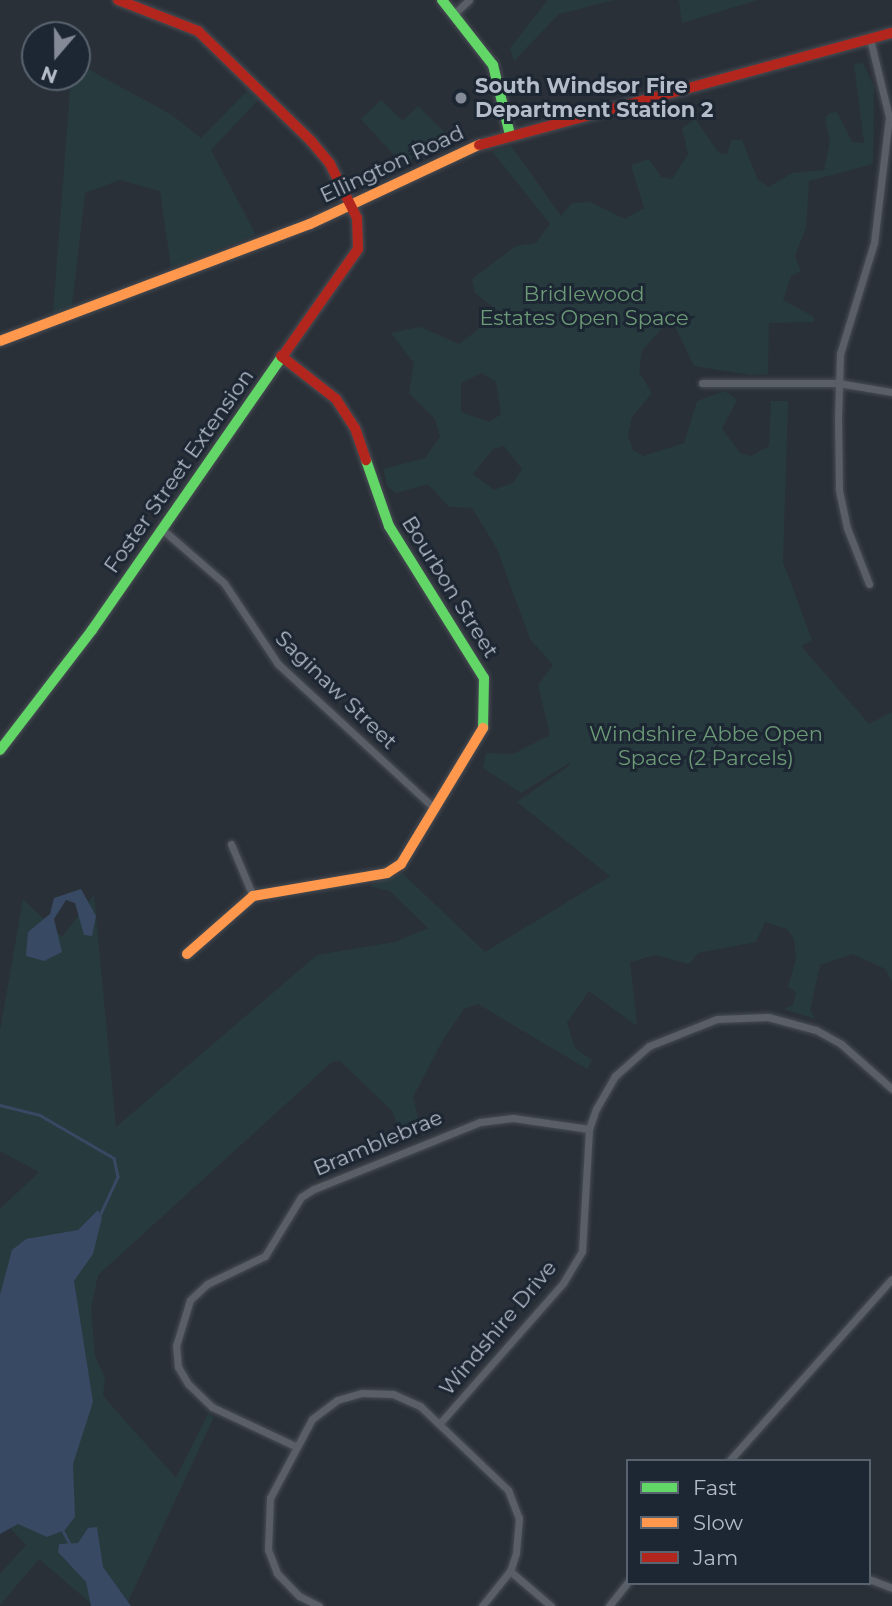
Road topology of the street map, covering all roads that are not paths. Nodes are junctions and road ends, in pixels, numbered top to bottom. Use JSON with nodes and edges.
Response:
{"nodes":[{"id":1,"x":118,"y":0,"type":"edge"},
{"id":2,"x":442,"y":0,"type":"edge"},
{"id":3,"x":469,"y":0,"type":"edge"},
{"id":4,"x":455,"y":13,"type":"junction"},
{"id":5,"x":892,"y":33,"type":"edge"},
{"id":6,"x":870,"y":39,"type":"junction"},
{"id":7,"x":510,"y":135,"type":"junction"},
{"id":8,"x":351,"y":204,"type":"junction"},
{"id":9,"x":0,"y":341,"type":"edge"},
{"id":10,"x":281,"y":356,"type":"junction"},
{"id":11,"x":702,"y":383,"type":"dead end"},
{"id":12,"x":838,"y":383,"type":"junction"},
{"id":13,"x":892,"y":392,"type":"edge"},
{"id":14,"x":163,"y":530,"type":"junction"},
{"id":15,"x":869,"y":584,"type":"dead end"},
{"id":16,"x":0,"y":750,"type":"edge"},
{"id":17,"x":435,"y":809,"type":"junction"},
{"id":18,"x":231,"y":844,"type":"dead end"},
{"id":19,"x":253,"y":896,"type":"junction"},
{"id":20,"x":187,"y":954,"type":"dead end"},
{"id":21,"x":892,"y":1089,"type":"edge"},
{"id":22,"x":589,"y":1129,"type":"junction"},
{"id":23,"x":892,"y":1279,"type":"edge"},
{"id":24,"x":441,"y":1422,"type":"junction"},
{"id":25,"x":295,"y":1446,"type":"junction"},
{"id":26,"x":731,"y":1459,"type":"edge"},
{"id":27,"x":510,"y":1572,"type":"junction"},
{"id":28,"x":871,"y":1580,"type":"edge"},
{"id":29,"x":626,"y":1585,"type":"edge"},
{"id":30,"x":892,"y":1588,"type":"edge"},
{"id":31,"x":319,"y":1606,"type":"edge"},
{"id":32,"x":482,"y":1606,"type":"edge"},
{"id":33,"x":551,"y":1606,"type":"edge"},
{"id":34,"x":609,"y":1606,"type":"edge"}],
"edges":[{"from":1,"to":8,"type":"street"},
{"from":2,"to":4,"type":"street"},
{"from":3,"to":4,"type":"street"},
{"from":4,"to":7,"type":"street"},
{"from":5,"to":6,"type":"street","name":"Ellington Road"},
{"from":6,"to":7,"type":"street","name":"Ellington Road"},
{"from":6,"to":12,"type":"street"},
{"from":7,"to":8,"type":"street","name":"Ellington Road"},
{"from":8,"to":9,"type":"street","name":"Ellington Road"},
{"from":8,"to":10,"type":"street","name":"Foster Street Extension"},
{"from":10,"to":14,"type":"street","name":"Foster Street Extension"},
{"from":10,"to":17,"type":"street","name":"Bourbon Street"},
{"from":11,"to":12,"type":"street"},
{"from":12,"to":13,"type":"street"},
{"from":12,"to":15,"type":"street"},
{"from":14,"to":16,"type":"street","name":"Foster Street Extension"},
{"from":14,"to":17,"type":"street","name":"Saginaw Street"},
{"from":17,"to":19,"type":"street","name":"Bourbon Street"},
{"from":18,"to":19,"type":"street"},
{"from":19,"to":20,"type":"street"},
{"from":21,"to":22,"type":"street","name":"Windshire Drive"},
{"from":22,"to":24,"type":"street","name":"Windshire Drive"},
{"from":22,"to":25,"type":"street","name":"Bramblebrae"},
{"from":23,"to":26,"type":"street"},
{"from":24,"to":25,"type":"street"},
{"from":24,"to":27,"type":"street"},
{"from":25,"to":31,"type":"street"},
{"from":27,"to":32,"type":"street"},
{"from":27,"to":33,"type":"street"},
{"from":28,"to":30,"type":"street"},
{"from":29,"to":34,"type":"street"}]}
